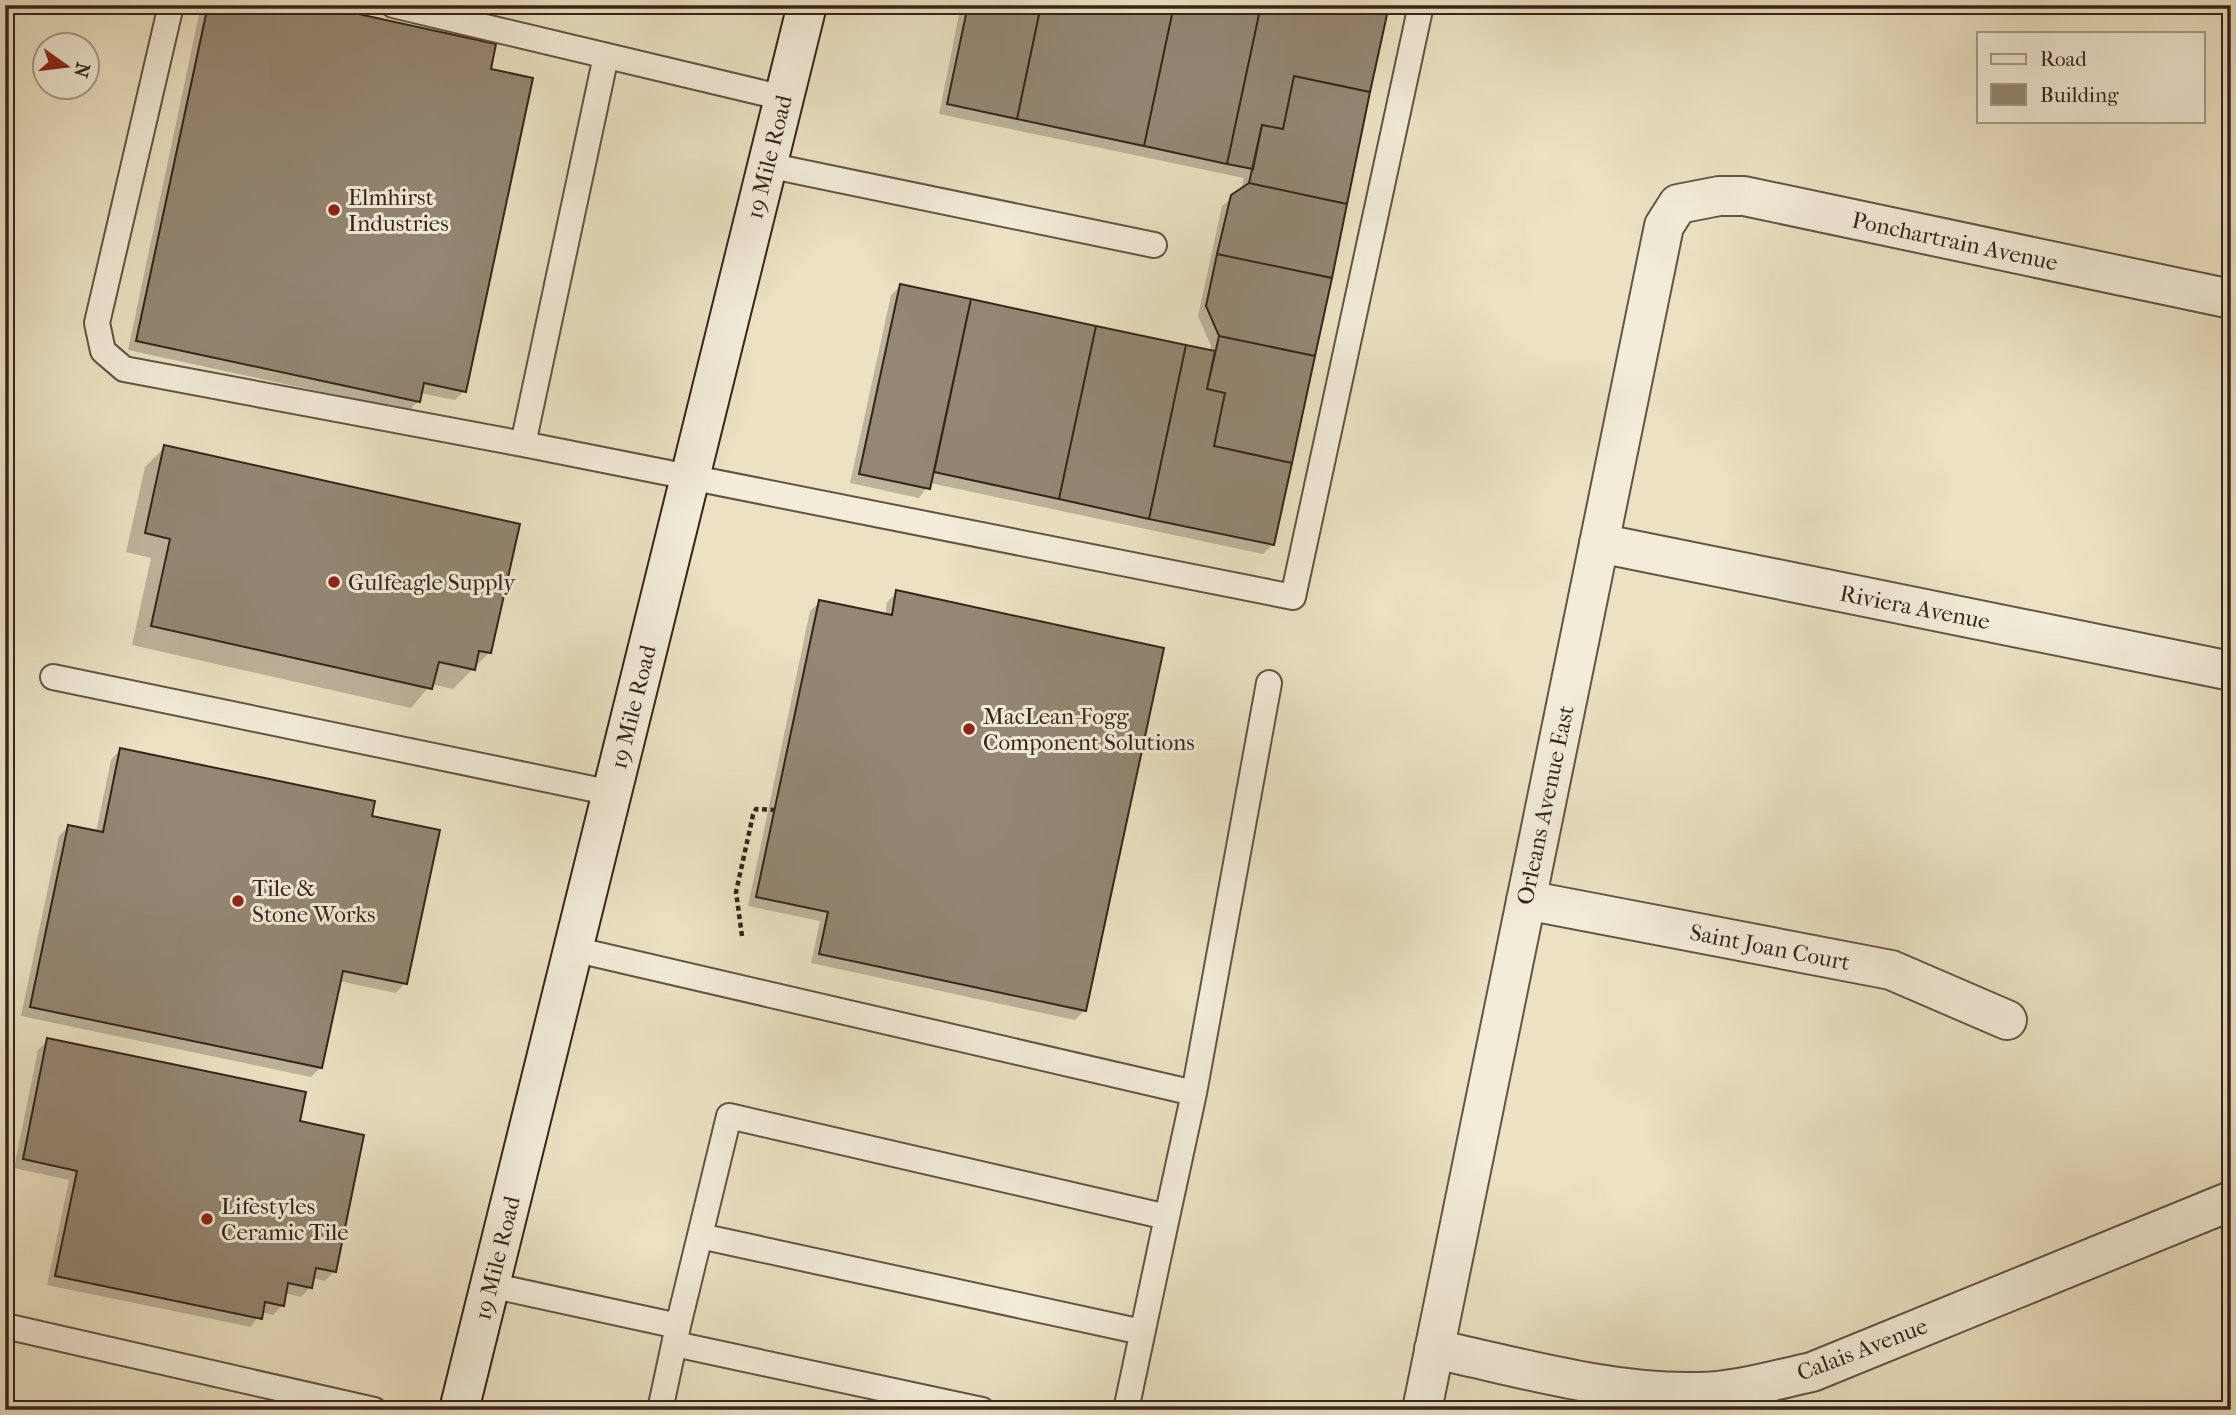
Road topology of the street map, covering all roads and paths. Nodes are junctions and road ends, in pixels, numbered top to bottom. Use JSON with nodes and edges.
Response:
{"nodes":[{"id":1,"x":171,"y":5,"type":"edge"},
{"id":2,"x":393,"y":5,"type":"edge"},
{"id":3,"x":807,"y":5,"type":"edge"},
{"id":4,"x":1421,"y":5,"type":"edge"},
{"id":5,"x":606,"y":56,"type":"junction"},
{"id":6,"x":783,"y":98,"type":"junction"},
{"id":7,"x":767,"y":165,"type":"junction"},
{"id":8,"x":1678,"y":204,"type":"joint"},
{"id":9,"x":1154,"y":245,"type":"dead end"},
{"id":10,"x":2231,"y":299,"type":"edge"},
{"id":11,"x":523,"y":444,"type":"junction"},
{"id":12,"x":690,"y":478,"type":"junction"},
{"id":13,"x":1599,"y":543,"type":"junction"},
{"id":14,"x":2231,"y":671,"type":"edge"},
{"id":15,"x":53,"y":677,"type":"dead end"},
{"id":16,"x":1269,"y":683,"type":"dead end"},
{"id":17,"x":612,"y":793,"type":"junction"},
{"id":18,"x":774,"y":810,"type":"dead end"},
{"id":19,"x":1525,"y":900,"type":"junction"},
{"id":20,"x":742,"y":936,"type":"dead end"},
{"id":21,"x":573,"y":949,"type":"junction"},
{"id":22,"x":2007,"y":1020,"type":"dead end"},
{"id":23,"x":1194,"y":1093,"type":"junction"},
{"id":24,"x":2231,"y":1201,"type":"edge"},
{"id":25,"x":1167,"y":1217,"type":"junction"},
{"id":26,"x":700,"y":1236,"type":"junction"},
{"id":27,"x":490,"y":1285,"type":"junction"},
{"id":28,"x":5,"y":1326,"type":"edge"},
{"id":29,"x":1142,"y":1332,"type":"junction"},
{"id":30,"x":677,"y":1335,"type":"junction"},
{"id":31,"x":1434,"y":1349,"type":"junction"},
{"id":32,"x":374,"y":1410,"type":"edge"},
{"id":33,"x":459,"y":1410,"type":"edge"},
{"id":34,"x":660,"y":1410,"type":"edge"},
{"id":35,"x":982,"y":1410,"type":"edge"},
{"id":36,"x":1126,"y":1410,"type":"edge"},
{"id":37,"x":1422,"y":1410,"type":"edge"}],
"edges":[{"from":1,"to":11,"type":"lane"},
{"from":2,"to":5,"type":"lane"},
{"from":3,"to":6,"type":"street","name":"19 Mile Road"},
{"from":4,"to":12,"type":"lane"},
{"from":5,"to":6,"type":"lane"},
{"from":5,"to":11,"type":"lane"},
{"from":6,"to":7,"type":"street","name":"19 Mile Road"},
{"from":7,"to":9,"type":"lane"},
{"from":7,"to":12,"type":"street","name":"19 Mile Road"},
{"from":8,"to":10,"type":"street","name":"Ponchartrain Avenue"},
{"from":8,"to":13,"type":"street","name":"Orleans Avenue East"},
{"from":11,"to":12,"type":"lane"},
{"from":12,"to":17,"type":"street","name":"19 Mile Road"},
{"from":13,"to":14,"type":"street","name":"Riviera Avenue"},
{"from":13,"to":19,"type":"street","name":"Orleans Avenue East"},
{"from":15,"to":17,"type":"lane"},
{"from":16,"to":23,"type":"lane"},
{"from":17,"to":21,"type":"street","name":"19 Mile Road"},
{"from":18,"to":20,"type":"path"},
{"from":19,"to":22,"type":"street","name":"Saint Joan Court"},
{"from":19,"to":31,"type":"street","name":"Orleans Avenue East"},
{"from":21,"to":23,"type":"lane"},
{"from":21,"to":27,"type":"street","name":"19 Mile Road"},
{"from":23,"to":25,"type":"lane"},
{"from":24,"to":31,"type":"street","name":"Calais Avenue"},
{"from":25,"to":26,"type":"lane"},
{"from":25,"to":29,"type":"lane"},
{"from":26,"to":29,"type":"lane"},
{"from":26,"to":30,"type":"lane"},
{"from":27,"to":30,"type":"lane"},
{"from":27,"to":33,"type":"street","name":"19 Mile Road"},
{"from":28,"to":32,"type":"lane"},
{"from":29,"to":36,"type":"lane"},
{"from":30,"to":34,"type":"lane"},
{"from":30,"to":35,"type":"lane"},
{"from":31,"to":37,"type":"street","name":"Orleans Avenue East"}]}
